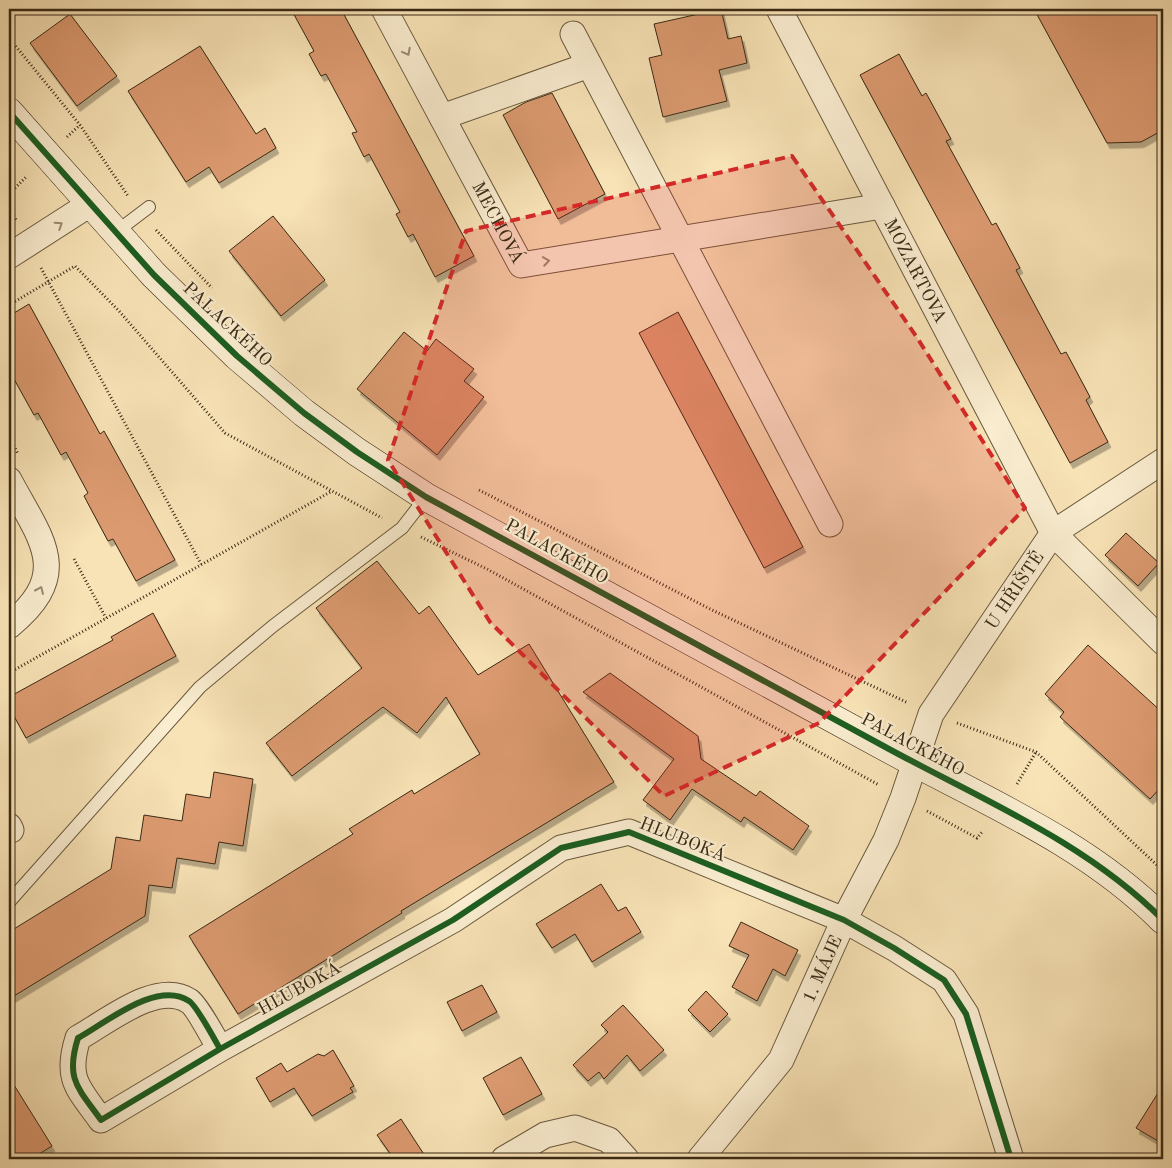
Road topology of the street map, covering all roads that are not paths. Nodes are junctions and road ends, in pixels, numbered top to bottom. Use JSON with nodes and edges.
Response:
{"nodes":[{"id":1,"x":384,"y":9,"type":"edge"},
{"id":2,"x":779,"y":9,"type":"edge"},
{"id":3,"x":573,"y":34,"type":"dead end"},
{"id":4,"x":589,"y":65,"type":"junction"},
{"id":5,"x":9,"y":112,"type":"edge"},
{"id":6,"x":442,"y":117,"type":"junction"},
{"id":7,"x":90,"y":204,"type":"junction"},
{"id":8,"x":882,"y":206,"type":"junction"},
{"id":9,"x":144,"y":210,"type":"road end"},
{"id":10,"x":116,"y":232,"type":"junction"},
{"id":11,"x":680,"y":240,"type":"junction"},
{"id":12,"x":19,"y":250,"type":"edge"},
{"id":13,"x":1163,"y":461,"type":"edge"},
{"id":14,"x":9,"y":480,"type":"edge"},
{"id":15,"x":426,"y":497,"type":"junction"},
{"id":16,"x":830,"y":524,"type":"dead end"},
{"id":17,"x":1053,"y":532,"type":"junction"},
{"id":18,"x":9,"y":626,"type":"edge"},
{"id":19,"x":1163,"y":642,"type":"edge"},
{"id":20,"x":914,"y":762,"type":"junction"},
{"id":21,"x":9,"y":902,"type":"edge"},
{"id":22,"x":844,"y":920,"type":"junction"},
{"id":23,"x":1163,"y":920,"type":"edge"},
{"id":24,"x":220,"y":1049,"type":"junction"},
{"id":25,"x":504,"y":1159,"type":"edge"},
{"id":26,"x":626,"y":1159,"type":"edge"},
{"id":27,"x":700,"y":1159,"type":"edge"},
{"id":28,"x":1011,"y":1159,"type":"edge"}],
"edges":[{"from":1,"to":6,"type":"street","name":"MECHOVÁ","one_way":true},
{"from":2,"to":8,"type":"street","name":"MOZARTOVA"},
{"from":3,"to":4,"type":"street"},
{"from":4,"to":6,"type":"street"},
{"from":4,"to":11,"type":"street"},
{"from":5,"to":7,"type":"street","name":"PALACKÉHO"},
{"from":6,"to":11,"type":"street","name":"MECHOVÁ","one_way":true},
{"from":7,"to":10,"type":"street","name":"PALACKÉHO"},
{"from":12,"to":7,"type":"street","one_way":true},
{"from":8,"to":11,"type":"street","name":"MECHOVÁ"},
{"from":8,"to":17,"type":"street","name":"MOZARTOVA"},
{"from":9,"to":10,"type":"lane"},
{"from":10,"to":15,"type":"street","name":"PALACKÉHO"},
{"from":11,"to":16,"type":"street"},
{"from":13,"to":17,"type":"street","name":"U HŘIŠTĚ"},
{"from":18,"to":14,"type":"street","one_way":true},
{"from":15,"to":20,"type":"street","name":"PALACKÉHO"},
{"from":15,"to":21,"type":"lane"},
{"from":17,"to":19,"type":"street","name":"MOZARTOVA"},
{"from":17,"to":20,"type":"street","name":"U HŘIŠTĚ"},
{"from":20,"to":22,"type":"street","name":"1. MÁJE"},
{"from":20,"to":23,"type":"street","name":"PALACKÉHO"},
{"from":22,"to":24,"type":"street","name":"HLUBOKÁ"},
{"from":22,"to":27,"type":"street","name":"1. MÁJE"},
{"from":22,"to":28,"type":"street","name":"HLUBOKÁ"},
{"from":24,"to":24,"type":"street","name":"HLUBOKÁ"},
{"from":25,"to":26,"type":"street"}]}
